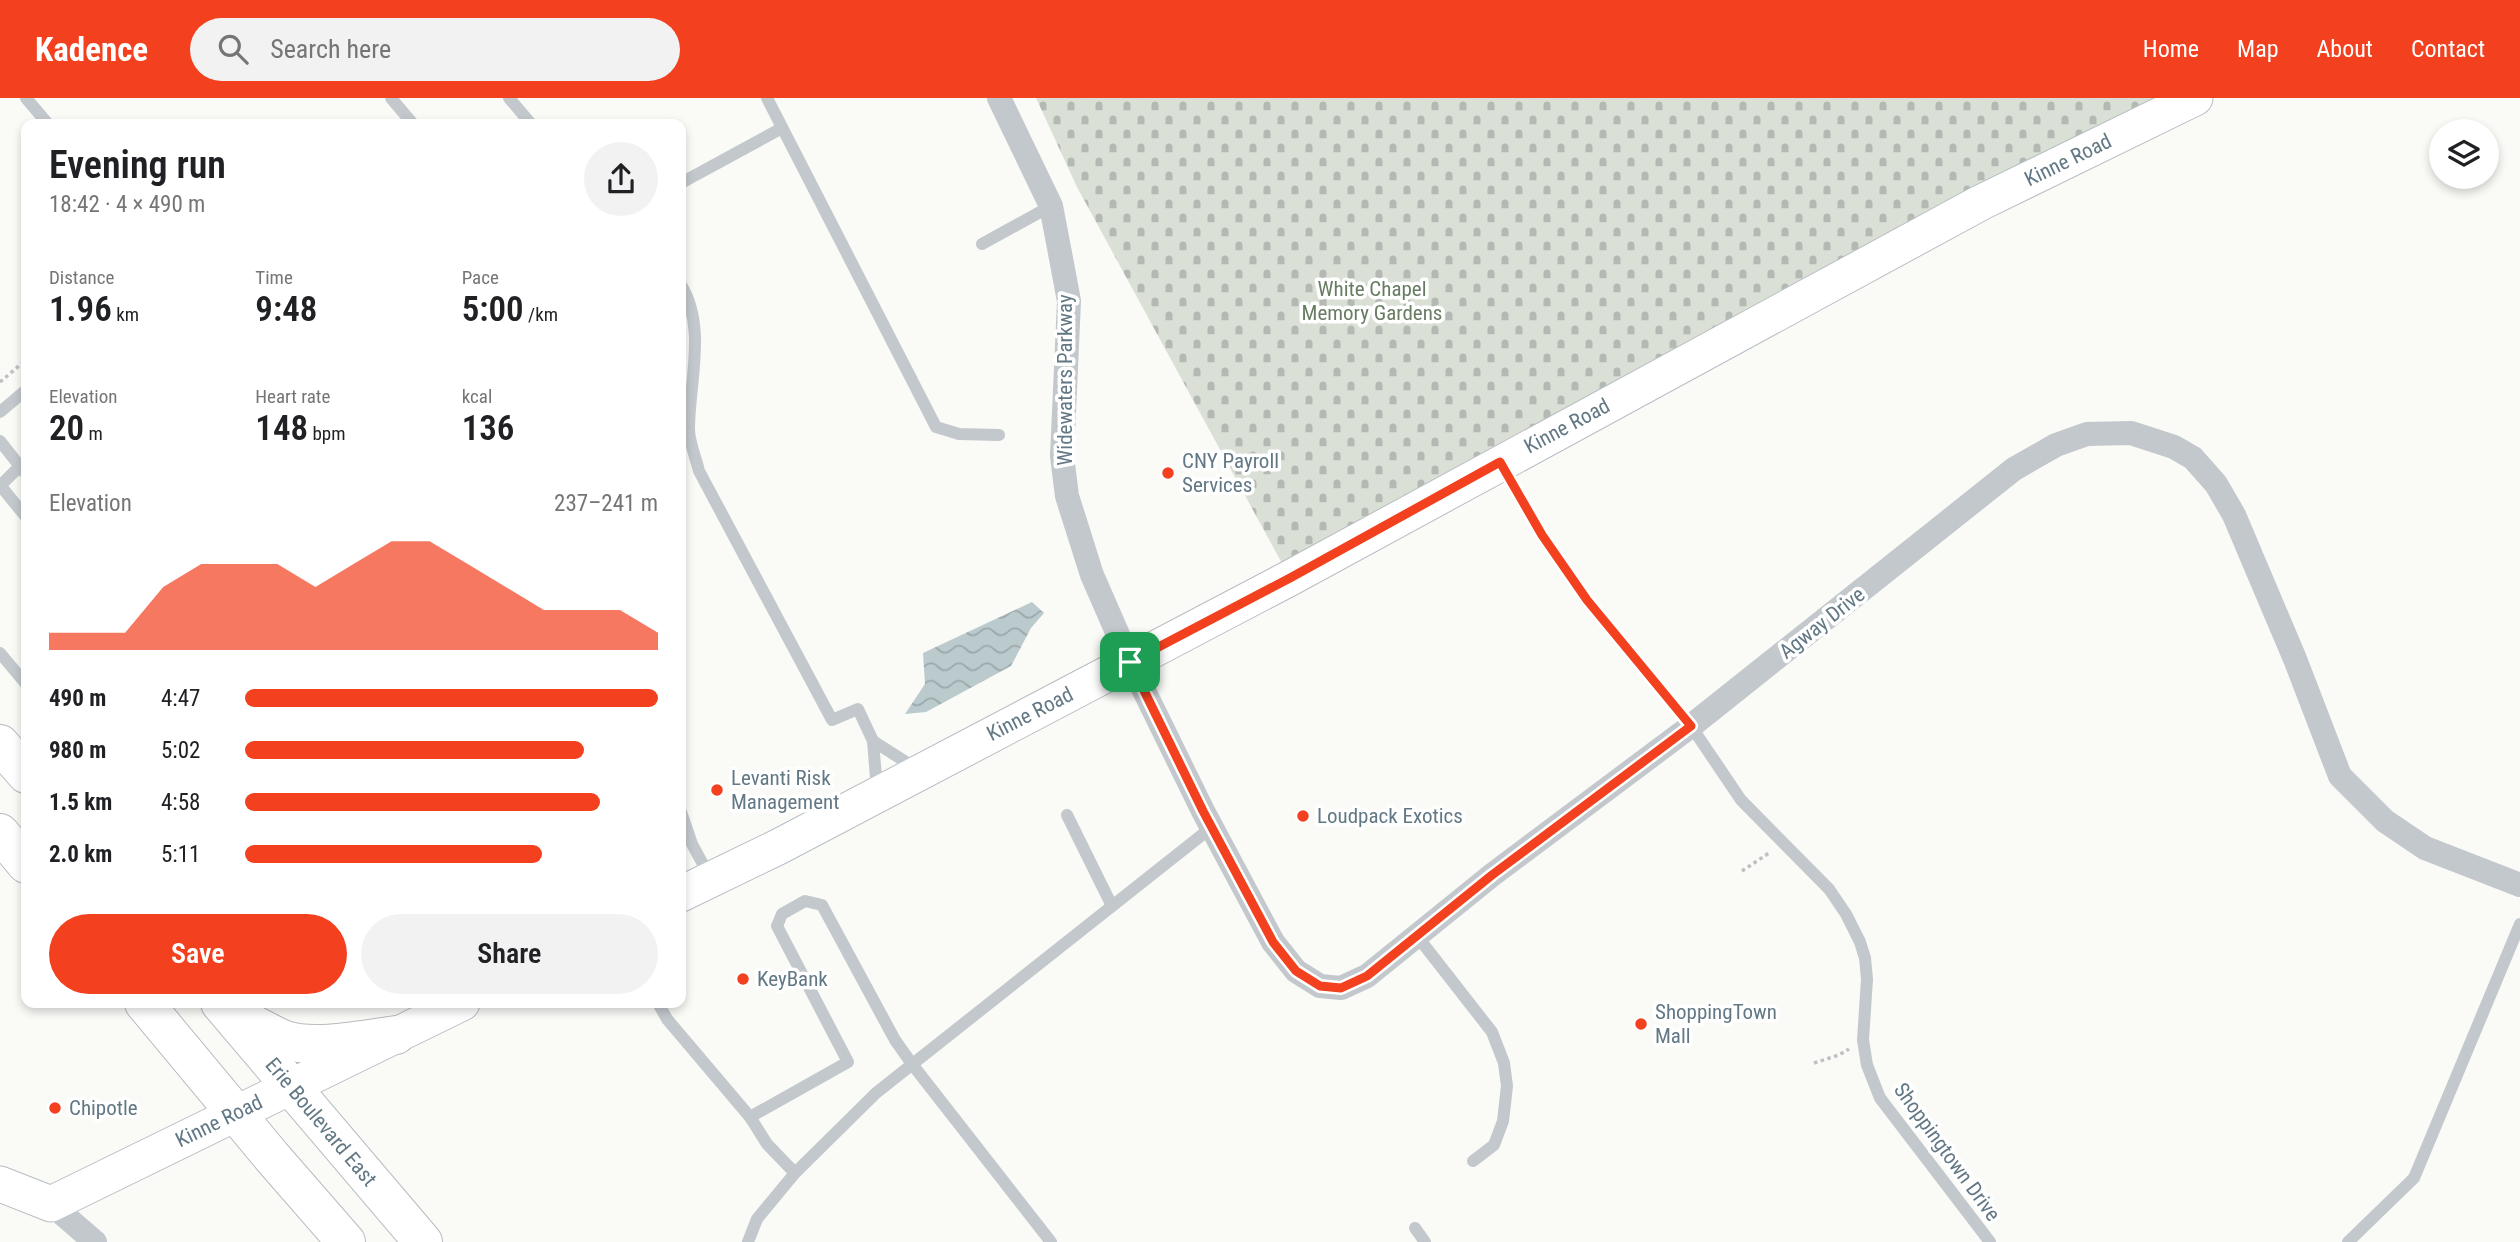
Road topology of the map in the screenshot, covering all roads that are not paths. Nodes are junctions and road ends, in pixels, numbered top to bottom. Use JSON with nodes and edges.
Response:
{"nodes":[{"id":1,"x":26,"y":98,"type":"edge"},
{"id":2,"x":391,"y":98,"type":"edge"},
{"id":3,"x":509,"y":98,"type":"edge"},
{"id":4,"x":767,"y":98,"type":"edge"},
{"id":5,"x":999,"y":98,"type":"edge"},
{"id":6,"x":2194,"y":98,"type":"edge"},
{"id":7,"x":44,"y":119,"type":"edge"},
{"id":8,"x":409,"y":119,"type":"edge"},
{"id":9,"x":527,"y":119,"type":"edge"},
{"id":10,"x":782,"y":128,"type":"junction"},
{"id":11,"x":686,"y":180,"type":"edge"},
{"id":12,"x":1051,"y":206,"type":"junction"},
{"id":13,"x":982,"y":244,"type":"dead end"},
{"id":14,"x":686,"y":300,"type":"edge"},
{"id":15,"x":21,"y":394,"type":"edge"},
{"id":16,"x":0,"y":412,"type":"edge"},
{"id":17,"x":999,"y":435,"type":"dead end"},
{"id":18,"x":0,"y":440,"type":"edge"},
{"id":19,"x":1500,"y":462,"type":"junction"},
{"id":20,"x":21,"y":467,"type":"edge"},
{"id":21,"x":21,"y":471,"type":"edge"},
{"id":22,"x":0,"y":486,"type":"edge"},
{"id":23,"x":21,"y":511,"type":"edge"},
{"id":24,"x":0,"y":653,"type":"edge"},
{"id":25,"x":1130,"y":662,"type":"junction"},
{"id":26,"x":21,"y":678,"type":"edge"},
{"id":27,"x":1691,"y":726,"type":"junction"},
{"id":28,"x":873,"y":741,"type":"junction"},
{"id":29,"x":920,"y":771,"type":"junction"},
{"id":30,"x":877,"y":793,"type":"junction"},
{"id":31,"x":1067,"y":815,"type":"dead end"},
{"id":32,"x":686,"y":826,"type":"edge"},
{"id":33,"x":1212,"y":827,"type":"junction"},
{"id":34,"x":0,"y":833,"type":"edge"},
{"id":35,"x":21,"y":858,"type":"edge"},
{"id":36,"x":712,"y":879,"type":"junction"},
{"id":37,"x":2520,"y":885,"type":"edge"},
{"id":38,"x":686,"y":892,"type":"edge"},
{"id":39,"x":1112,"y":906,"type":"junction"},
{"id":40,"x":2520,"y":924,"type":"edge"},
{"id":41,"x":1417,"y":936,"type":"junction"},
{"id":42,"x":148,"y":1008,"type":"edge"},
{"id":43,"x":225,"y":1008,"type":"edge"},
{"id":44,"x":226,"y":1008,"type":"edge"},
{"id":45,"x":452,"y":1008,"type":"edge"},
{"id":46,"x":661,"y":1008,"type":"edge"},
{"id":47,"x":396,"y":1035,"type":"junction"},
{"id":48,"x":912,"y":1065,"type":"junction"},
{"id":49,"x":292,"y":1087,"type":"junction"},
{"id":50,"x":234,"y":1112,"type":"junction"},
{"id":51,"x":750,"y":1117,"type":"junction"},
{"id":52,"x":1473,"y":1161,"type":"dead end"},
{"id":53,"x":795,"y":1173,"type":"junction"},
{"id":54,"x":0,"y":1184,"type":"edge"},
{"id":55,"x":51,"y":1204,"type":"junction"},
{"id":56,"x":1415,"y":1228,"type":"dead end"},
{"id":57,"x":96,"y":1242,"type":"edge"},
{"id":58,"x":346,"y":1242,"type":"edge"},
{"id":59,"x":422,"y":1242,"type":"edge"},
{"id":60,"x":748,"y":1242,"type":"edge"},
{"id":61,"x":1051,"y":1242,"type":"edge"},
{"id":62,"x":1425,"y":1242,"type":"edge"},
{"id":63,"x":1990,"y":1242,"type":"edge"},
{"id":64,"x":2348,"y":1242,"type":"edge"}],
"edges":[{"from":1,"to":7,"type":"lane"},
{"from":2,"to":8,"type":"lane"},
{"from":3,"to":9,"type":"lane"},
{"from":4,"to":10,"type":"lane"},
{"from":5,"to":12,"type":"street","name":"Widewaters Parkway"},
{"from":6,"to":19,"type":"street","name":"Kinne Road"},
{"from":10,"to":11,"type":"lane"},
{"from":10,"to":17,"type":"lane"},
{"from":12,"to":13,"type":"lane"},
{"from":12,"to":25,"type":"street","name":"Widewaters Parkway"},
{"from":14,"to":28,"type":"lane"},
{"from":15,"to":16,"type":"lane"},
{"from":18,"to":20,"type":"lane"},
{"from":19,"to":25,"type":"street","name":"Kinne Road"},
{"from":19,"to":27,"type":"lane","name":"Shoppingtown Drive"},
{"from":21,"to":22,"type":"lane"},
{"from":22,"to":23,"type":"lane"},
{"from":24,"to":26,"type":"lane"},
{"from":25,"to":29,"type":"street","name":"Kinne Road"},
{"from":25,"to":33,"type":"street","name":"Agway Drive"},
{"from":27,"to":37,"type":"street","name":"Agway Drive"},
{"from":27,"to":41,"type":"street","name":"Agway Drive"},
{"from":27,"to":63,"type":"lane","name":"Shoppingtown Drive"},
{"from":28,"to":29,"type":"lane"},
{"from":28,"to":30,"type":"lane"},
{"from":29,"to":30,"type":"street","name":"Kinne Road"},
{"from":30,"to":36,"type":"street","name":"Kinne Road"},
{"from":31,"to":39,"type":"lane"},
{"from":32,"to":36,"type":"lane"},
{"from":33,"to":39,"type":"lane"},
{"from":33,"to":41,"type":"street","name":"Agway Drive"},
{"from":34,"to":35,"type":"main road"},
{"from":36,"to":38,"type":"street","name":"Kinne Road"},
{"from":39,"to":48,"type":"lane"},
{"from":40,"to":64,"type":"lane"},
{"from":41,"to":52,"type":"lane"},
{"from":42,"to":50,"type":"main road"},
{"from":43,"to":49,"type":"main road","name":"Erie Boulevard East"},
{"from":44,"to":47,"type":"main road"},
{"from":45,"to":47,"type":"street","name":"Kinne Road"},
{"from":46,"to":51,"type":"lane"},
{"from":47,"to":49,"type":"street","name":"Kinne Road"},
{"from":48,"to":51,"type":"lane"},
{"from":48,"to":53,"type":"lane"},
{"from":48,"to":61,"type":"lane"},
{"from":49,"to":50,"type":"street","name":"Kinne Road"},
{"from":49,"to":59,"type":"main road","name":"Erie Boulevard East"},
{"from":50,"to":55,"type":"street","name":"Kinne Road"},
{"from":50,"to":58,"type":"main road"},
{"from":51,"to":53,"type":"lane"},
{"from":53,"to":60,"type":"lane"},
{"from":54,"to":55,"type":"street"},
{"from":55,"to":57,"type":"street"},
{"from":56,"to":62,"type":"lane"}]}
